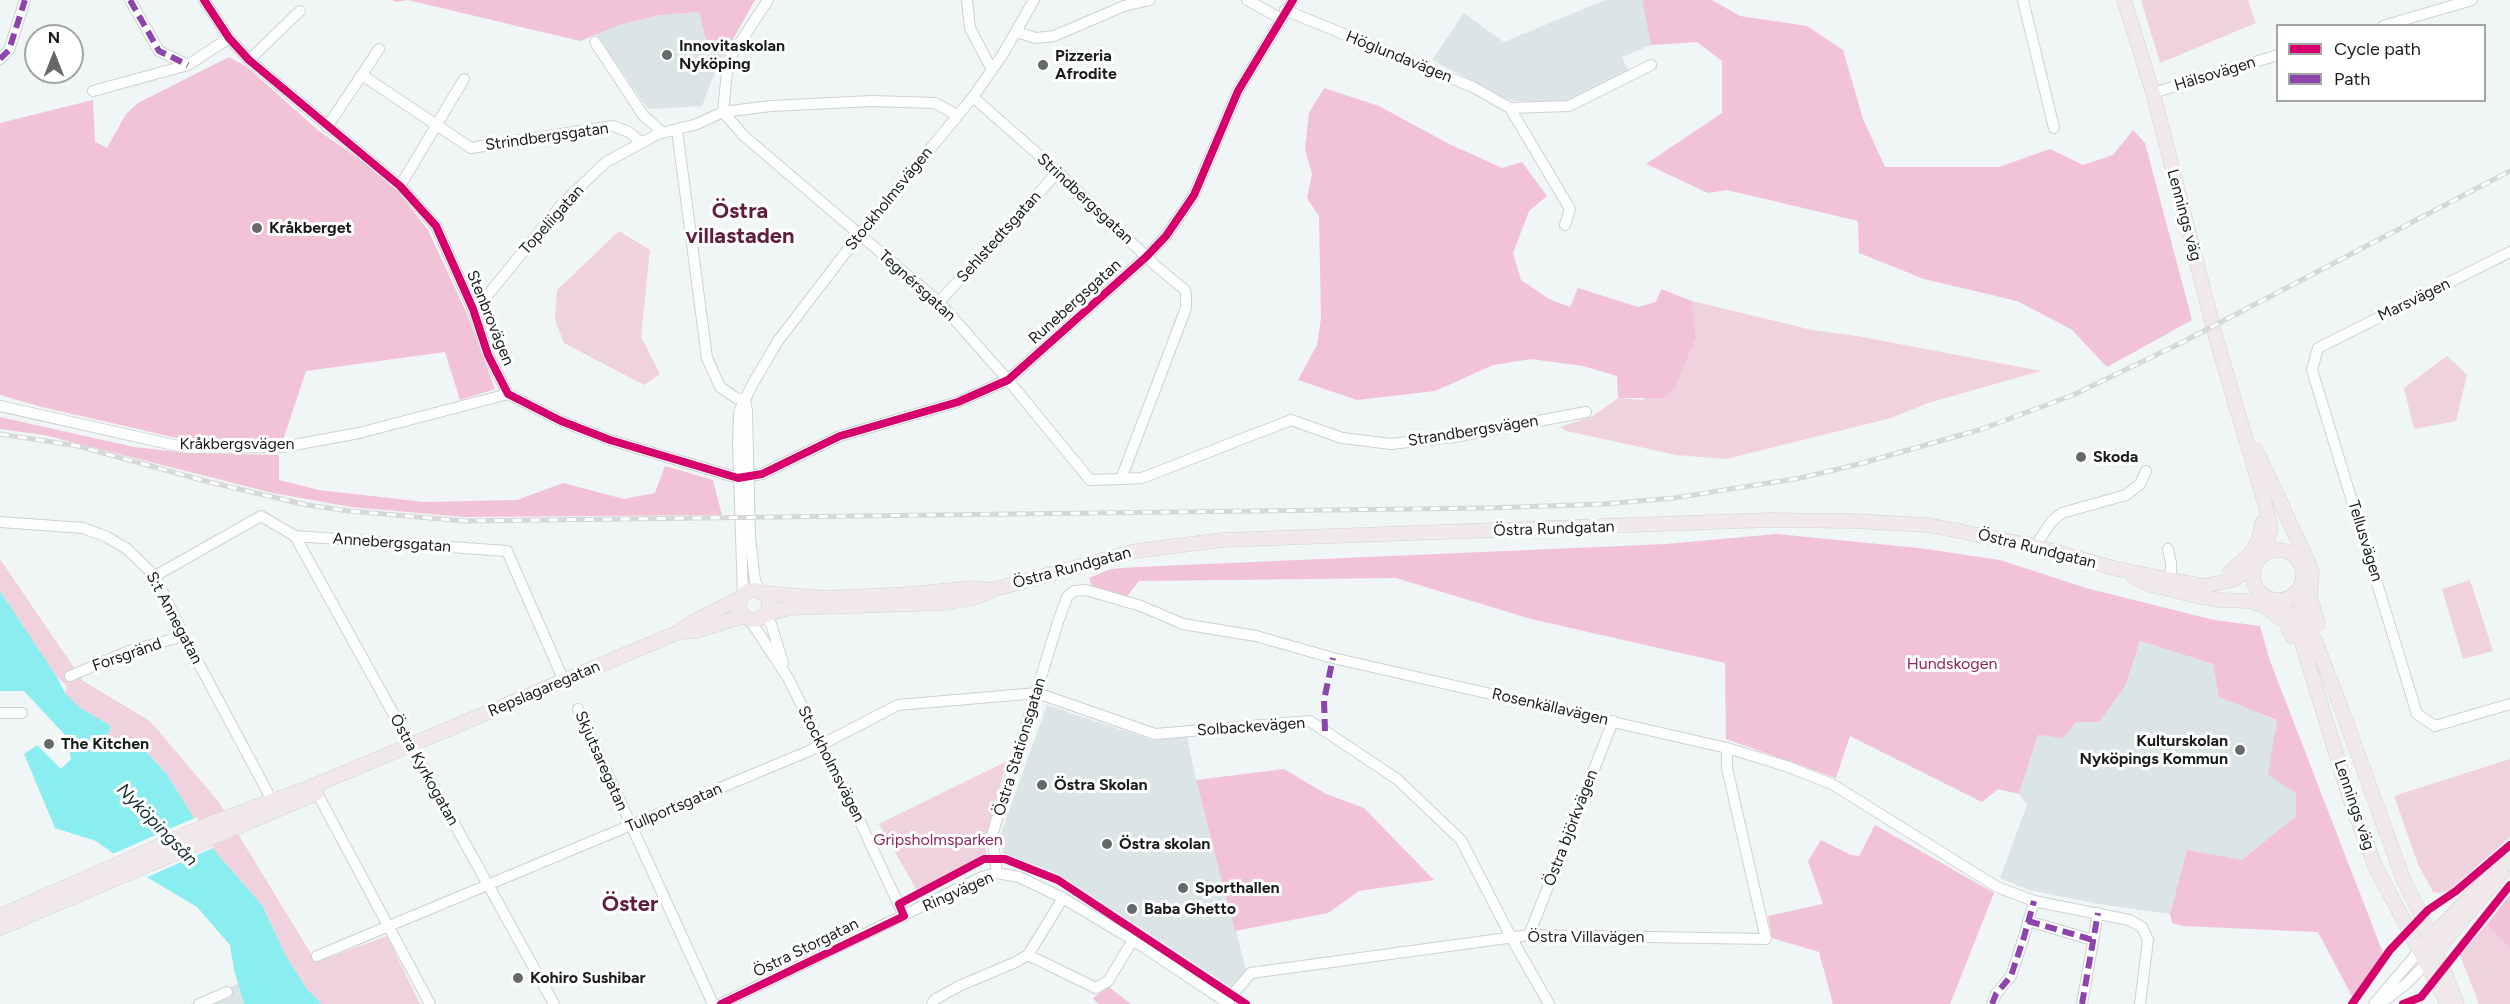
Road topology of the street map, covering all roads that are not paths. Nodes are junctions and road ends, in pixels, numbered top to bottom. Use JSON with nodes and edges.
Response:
{"nodes":[{"id":1,"x":25,"y":0,"type":"edge"},
{"id":2,"x":130,"y":0,"type":"edge"},
{"id":3,"x":204,"y":0,"type":"edge"},
{"id":4,"x":768,"y":0,"type":"edge"},
{"id":5,"x":967,"y":0,"type":"edge"},
{"id":6,"x":1034,"y":0,"type":"edge"},
{"id":7,"x":1150,"y":0,"type":"edge"},
{"id":8,"x":1247,"y":0,"type":"edge"},
{"id":9,"x":1293,"y":0,"type":"edge"},
{"id":10,"x":2023,"y":0,"type":"edge"},
{"id":11,"x":2124,"y":0,"type":"edge"},
{"id":12,"x":2472,"y":0,"type":"edge"},
{"id":13,"x":300,"y":10,"type":"dead end"},
{"id":14,"x":1283,"y":14,"type":"junction"},
{"id":15,"x":2390,"y":24,"type":"edge"},
{"id":16,"x":1016,"y":32,"type":"junction"},
{"id":17,"x":229,"y":38,"type":"junction"},
{"id":18,"x":595,"y":42,"type":"dead end"},
{"id":19,"x":379,"y":49,"type":"dead end"},
{"id":20,"x":2276,"y":55,"type":"edge"},
{"id":21,"x":0,"y":59,"type":"edge"},
{"id":22,"x":249,"y":60,"type":"junction"},
{"id":23,"x":188,"y":65,"type":"junction"},
{"id":24,"x":1651,"y":65,"type":"dead end"},
{"id":25,"x":992,"y":70,"type":"junction"},
{"id":26,"x":362,"y":75,"type":"junction"},
{"id":27,"x":464,"y":79,"type":"dead end"},
{"id":28,"x":93,"y":91,"type":"dead end"},
{"id":29,"x":2153,"y":93,"type":"junction"},
{"id":30,"x":973,"y":97,"type":"junction"},
{"id":31,"x":1510,"y":108,"type":"junction"},
{"id":32,"x":723,"y":112,"type":"junction"},
{"id":33,"x":957,"y":115,"type":"junction"},
{"id":34,"x":438,"y":124,"type":"junction"},
{"id":35,"x":327,"y":127,"type":"junction"},
{"id":36,"x":2054,"y":128,"type":"dead end"},
{"id":37,"x":677,"y":130,"type":"junction"},
{"id":38,"x":663,"y":133,"type":"junction"},
{"id":39,"x":641,"y":142,"type":"junction"},
{"id":40,"x":1058,"y":172,"type":"junction"},
{"id":41,"x":400,"y":186,"type":"junction"},
{"id":42,"x":1565,"y":225,"type":"dead end"},
{"id":43,"x":859,"y":235,"type":"junction"},
{"id":44,"x":2510,"y":252,"type":"edge"},
{"id":45,"x":1146,"y":257,"type":"junction"},
{"id":46,"x":939,"y":302,"type":"junction"},
{"id":47,"x":473,"y":309,"type":"junction"},
{"id":48,"x":2318,"y":348,"type":"joint"},
{"id":49,"x":1008,"y":380,"type":"junction"},
{"id":50,"x":508,"y":394,"type":"junction"},
{"id":51,"x":745,"y":400,"type":"junction"},
{"id":52,"x":0,"y":406,"type":"edge"},
{"id":53,"x":1586,"y":412,"type":"dead end"},
{"id":54,"x":2244,"y":430,"type":"junction"},
{"id":55,"x":2146,"y":471,"type":"dead end"},
{"id":56,"x":743,"y":478,"type":"junction"},
{"id":57,"x":1121,"y":479,"type":"junction"},
{"id":58,"x":0,"y":522,"type":"edge"},
{"id":59,"x":295,"y":536,"type":"junction"},
{"id":60,"x":2035,"y":546,"type":"junction"},
{"id":61,"x":2168,"y":549,"type":"dead end"},
{"id":62,"x":2264,"y":554,"type":"junction"},
{"id":63,"x":2297,"y":559,"type":"junction"},
{"id":64,"x":2254,"y":566,"type":"junction"},
{"id":65,"x":2117,"y":569,"type":"junction"},
{"id":66,"x":155,"y":576,"type":"junction"},
{"id":67,"x":2171,"y":578,"type":"junction"},
{"id":68,"x":992,"y":590,"type":"junction"},
{"id":69,"x":2299,"y":590,"type":"junction"},
{"id":70,"x":762,"y":593,"type":"junction"},
{"id":71,"x":2196,"y":596,"type":"junction"},
{"id":72,"x":2262,"y":596,"type":"junction"},
{"id":73,"x":742,"y":597,"type":"junction"},
{"id":74,"x":2277,"y":601,"type":"junction"},
{"id":75,"x":766,"y":615,"type":"junction"},
{"id":76,"x":746,"y":618,"type":"junction"},
{"id":77,"x":1058,"y":622,"type":"joint"},
{"id":78,"x":679,"y":632,"type":"junction"},
{"id":79,"x":184,"y":636,"type":"junction"},
{"id":80,"x":70,"y":676,"type":"dead end"},
{"id":81,"x":788,"y":678,"type":"junction"},
{"id":82,"x":564,"y":681,"type":"junction"},
{"id":83,"x":1037,"y":693,"type":"junction"},
{"id":84,"x":2339,"y":702,"type":"junction"},
{"id":85,"x":2510,"y":704,"type":"edge"},
{"id":86,"x":2324,"y":707,"type":"junction"},
{"id":87,"x":578,"y":709,"type":"dead end"},
{"id":88,"x":0,"y":712,"type":"edge"},
{"id":89,"x":22,"y":713,"type":"dead end"},
{"id":90,"x":1613,"y":721,"type":"junction"},
{"id":91,"x":410,"y":746,"type":"junction"},
{"id":92,"x":820,"y":746,"type":"junction"},
{"id":93,"x":1727,"y":748,"type":"junction"},
{"id":94,"x":316,"y":793,"type":"junction"},
{"id":95,"x":273,"y":805,"type":"junction"},
{"id":96,"x":630,"y":827,"type":"junction"},
{"id":97,"x":2510,"y":855,"type":"edge"},
{"id":98,"x":2510,"y":865,"type":"edge"},
{"id":99,"x":997,"y":873,"type":"junction"},
{"id":100,"x":106,"y":876,"type":"junction"},
{"id":101,"x":487,"y":886,"type":"junction"},
{"id":102,"x":1063,"y":898,"type":"junction"},
{"id":103,"x":2034,"y":901,"type":"junction"},
{"id":104,"x":2098,"y":913,"type":"junction"},
{"id":105,"x":0,"y":916,"type":"edge"},
{"id":106,"x":904,"y":916,"type":"junction"},
{"id":107,"x":2028,"y":921,"type":"junction"},
{"id":108,"x":389,"y":927,"type":"junction"},
{"id":109,"x":0,"y":928,"type":"edge"},
{"id":110,"x":1529,"y":935,"type":"junction"},
{"id":111,"x":2430,"y":938,"type":"junction"},
{"id":112,"x":1512,"y":939,"type":"junction"},
{"id":113,"x":1133,"y":940,"type":"junction"},
{"id":114,"x":2093,"y":940,"type":"junction"},
{"id":115,"x":2420,"y":950,"type":"junction"},
{"id":116,"x":2436,"y":952,"type":"junction"},
{"id":117,"x":1028,"y":955,"type":"junction"},
{"id":118,"x":317,"y":956,"type":"dead end"},
{"id":119,"x":2426,"y":963,"type":"junction"},
{"id":120,"x":227,"y":992,"type":"dead end"},
{"id":121,"x":1227,"y":1003,"type":"edge"},
{"id":122,"x":199,"y":1004,"type":"edge"},
{"id":123,"x":430,"y":1004,"type":"edge"},
{"id":124,"x":554,"y":1004,"type":"edge"},
{"id":125,"x":713,"y":1004,"type":"edge"},
{"id":126,"x":720,"y":1004,"type":"edge"},
{"id":127,"x":932,"y":1004,"type":"edge"},
{"id":128,"x":1549,"y":1004,"type":"edge"},
{"id":129,"x":1992,"y":1004,"type":"edge"},
{"id":130,"x":2082,"y":1004,"type":"edge"},
{"id":131,"x":2140,"y":1004,"type":"edge"},
{"id":132,"x":2374,"y":1004,"type":"edge"},
{"id":133,"x":2380,"y":1004,"type":"edge"},
{"id":134,"x":2448,"y":1004,"type":"edge"},
{"id":135,"x":2457,"y":1004,"type":"edge"}],
"edges":[{"from":1,"to":21,"type":"street"},
{"from":2,"to":23,"type":"street"},
{"from":3,"to":17,"type":"street","name":"Stenbrovägen"},
{"from":4,"to":32,"type":"street"},
{"from":5,"to":25,"type":"street"},
{"from":6,"to":16,"type":"street","name":"Stockholmsvägen"},
{"from":7,"to":16,"type":"street"},
{"from":8,"to":14,"type":"street","name":"Höglundavägen"},
{"from":9,"to":14,"type":"street","name":"Runebergsgatan"},
{"from":10,"to":36,"type":"street"},
{"from":11,"to":29,"type":"main road","name":"Lennings väg"},
{"from":12,"to":15,"type":"street"},
{"from":13,"to":22,"type":"street"},
{"from":14,"to":31,"type":"street","name":"Höglundavägen"},
{"from":14,"to":45,"type":"street","name":"Runebergsgatan"},
{"from":16,"to":25,"type":"street","name":"Stockholmsvägen"},
{"from":17,"to":22,"type":"street","name":"Stenbrovägen"},
{"from":17,"to":23,"type":"street"},
{"from":18,"to":38,"type":"street"},
{"from":19,"to":26,"type":"street"},
{"from":20,"to":29,"type":"street","name":"Hälsovägen"},
{"from":22,"to":35,"type":"street","name":"Stenbrovägen"},
{"from":23,"to":28,"type":"street"},
{"from":24,"to":31,"type":"street"},
{"from":25,"to":30,"type":"street","name":"Stockholmsvägen"},
{"from":26,"to":34,"type":"street","name":"Strindbergsgatan"},
{"from":26,"to":35,"type":"street"},
{"from":27,"to":34,"type":"street"},
{"from":29,"to":54,"type":"main road","name":"Lennings väg"},
{"from":30,"to":33,"type":"street","name":"Stockholmsvägen"},
{"from":30,"to":40,"type":"street","name":"Strindbergsgatan"},
{"from":31,"to":42,"type":"street"},
{"from":32,"to":33,"type":"street"},
{"from":32,"to":37,"type":"street"},
{"from":32,"to":43,"type":"street","name":"Tegnérsgatan"},
{"from":33,"to":43,"type":"street","name":"Stockholmsvägen"},
{"from":34,"to":39,"type":"street","name":"Strindbergsgatan"},
{"from":34,"to":41,"type":"street"},
{"from":35,"to":41,"type":"street","name":"Stenbrovägen"},
{"from":37,"to":38,"type":"street"},
{"from":37,"to":51,"type":"street"},
{"from":38,"to":39,"type":"street"},
{"from":39,"to":47,"type":"street","name":"Topeliigatan"},
{"from":40,"to":45,"type":"street","name":"Strindbergsgatan"},
{"from":40,"to":46,"type":"street","name":"Sehlstedtsgatan"},
{"from":41,"to":47,"type":"street","name":"Stenbrovägen"},
{"from":43,"to":46,"type":"street","name":"Tegnérsgatan"},
{"from":43,"to":51,"type":"street","name":"Stockholmsvägen"},
{"from":44,"to":48,"type":"street","name":"Marsvägen"},
{"from":45,"to":49,"type":"street","name":"Runebergsgatan"},
{"from":45,"to":57,"type":"street","name":"Strindbergsgatan"},
{"from":46,"to":49,"type":"street","name":"Tegnérsgatan"},
{"from":47,"to":50,"type":"street","name":"Stenbrovägen"},
{"from":48,"to":85,"type":"street","name":"Tellusvägen"},
{"from":49,"to":56,"type":"street","name":"Runebergsgatan"},
{"from":49,"to":57,"type":"street","name":"Tegnérsgatan"},
{"from":50,"to":52,"type":"street","name":"Kråkbergsvägen"},
{"from":50,"to":56,"type":"street"},
{"from":51,"to":56,"type":"street"},
{"from":53,"to":57,"type":"street","name":"Strandbergsvägen"},
{"from":54,"to":62,"type":"main road","name":"Lennings väg"},
{"from":54,"to":63,"type":"main road","name":"Lennings väg"},
{"from":54,"to":67,"type":"main road"},
{"from":54,"to":84,"type":"main road","name":"Lennings väg"},
{"from":55,"to":60,"type":"street"},
{"from":56,"to":70,"type":"street"},
{"from":56,"to":73,"type":"street"},
{"from":58,"to":66,"type":"street","name":"S:t Annegatan"},
{"from":59,"to":66,"type":"street","name":"Annebergsgatan"},
{"from":59,"to":82,"type":"street","name":"Annebergsgatan"},
{"from":59,"to":91,"type":"street","name":"Östra Kyrkogatan"},
{"from":60,"to":65,"type":"main road","name":"Östra Rundgatan"},
{"from":60,"to":68,"type":"main road","name":"Östra Rundgatan"},
{"from":61,"to":67,"type":"street"},
{"from":62,"to":63,"type":"main road"},
{"from":62,"to":64,"type":"main road"},
{"from":63,"to":69,"type":"main road"},
{"from":64,"to":67,"type":"main road","name":"Östra Rundgatan"},
{"from":64,"to":72,"type":"main road"},
{"from":65,"to":67,"type":"main road","name":"Östra Rundgatan"},
{"from":65,"to":71,"type":"main road","name":"Östra Rundgatan"},
{"from":66,"to":79,"type":"street","name":"S:t Annegatan"},
{"from":68,"to":70,"type":"main road","name":"Östra Rundgatan"},
{"from":68,"to":75,"type":"main road","name":"Östra Rundgatan"},
{"from":69,"to":74,"type":"main road"},
{"from":69,"to":84,"type":"main road","name":"Lennings väg"},
{"from":70,"to":73,"type":"main road"},
{"from":70,"to":75,"type":"main road"},
{"from":71,"to":72,"type":"main road","name":"Östra Rundgatan"},
{"from":71,"to":86,"type":"main road"},
{"from":72,"to":74,"type":"main road"},
{"from":73,"to":76,"type":"main road"},
{"from":73,"to":78,"type":"main road","name":"Repslagaregatan"},
{"from":74,"to":86,"type":"main road","name":"Lennings väg"},
{"from":75,"to":76,"type":"main road"},
{"from":75,"to":81,"type":"street","name":"Stockholmsvägen"},
{"from":76,"to":78,"type":"main road","name":"Repslagaregatan"},
{"from":76,"to":81,"type":"street","name":"Stockholmsvägen"},
{"from":77,"to":83,"type":"street","name":"Östra Stationsgatan"},
{"from":77,"to":90,"type":"street","name":"Rosenkällavägen"},
{"from":78,"to":82,"type":"main road","name":"Repslagaregatan"},
{"from":79,"to":80,"type":"street","name":"Forsgränd"},
{"from":79,"to":95,"type":"street","name":"S:t Annegatan"},
{"from":81,"to":92,"type":"street","name":"Stockholmsvägen"},
{"from":82,"to":91,"type":"main road","name":"Repslagaregatan"},
{"from":83,"to":92,"type":"street","name":"Tullportsgatan"},
{"from":83,"to":99,"type":"street","name":"Östra Stationsgatan"},
{"from":83,"to":112,"type":"street","name":"Solbackevägen"},
{"from":84,"to":111,"type":"main road","name":"Lennings väg"},
{"from":86,"to":115,"type":"main road","name":"Lennings väg"},
{"from":87,"to":96,"type":"street","name":"Skjutsaregatan"},
{"from":88,"to":89,"type":"street"},
{"from":90,"to":93,"type":"street","name":"Rosenkällavägen"},
{"from":90,"to":110,"type":"street","name":"Östra björkvägen"},
{"from":91,"to":94,"type":"main road","name":"Repslagaregatan"},
{"from":91,"to":95,"type":"main road","name":"Repslagaregatan"},
{"from":91,"to":101,"type":"street","name":"Östra Kyrkogatan"},
{"from":92,"to":96,"type":"street","name":"Tullportsgatan"},
{"from":92,"to":106,"type":"street","name":"Stockholmsvägen"},
{"from":93,"to":103,"type":"street","name":"Rosenkällavägen"},
{"from":93,"to":110,"type":"street","name":"Östra Villavägen"},
{"from":94,"to":95,"type":"main road","name":"Repslagaregatan"},
{"from":94,"to":108,"type":"street"},
{"from":95,"to":100,"type":"main road","name":"Repslagaregatan"},
{"from":95,"to":100,"type":"main road","name":"Repslagaregatan"},
{"from":96,"to":101,"type":"street","name":"Tullportsgatan"},
{"from":96,"to":125,"type":"street","name":"Skjutsaregatan"},
{"from":97,"to":111,"type":"main road"},
{"from":98,"to":116,"type":"main road"},
{"from":99,"to":102,"type":"street","name":"Ringvägen"},
{"from":99,"to":106,"type":"street","name":"Ringvägen"},
{"from":100,"to":105,"type":"main road"},
{"from":100,"to":109,"type":"main road"},
{"from":101,"to":108,"type":"street","name":"Tullportsgatan"},
{"from":101,"to":124,"type":"street","name":"Östra Kyrkogatan"},
{"from":102,"to":113,"type":"street","name":"Ringvägen"},
{"from":102,"to":117,"type":"street"},
{"from":103,"to":104,"type":"street","name":"Rosenkällavägen"},
{"from":103,"to":107,"type":"street"},
{"from":104,"to":114,"type":"street"},
{"from":104,"to":131,"type":"street","name":"Rosenkällavägen"},
{"from":106,"to":126,"type":"street","name":"Östra Storgatan"},
{"from":107,"to":114,"type":"street"},
{"from":107,"to":129,"type":"street"},
{"from":108,"to":118,"type":"street","name":"Tullportsgatan"},
{"from":108,"to":123,"type":"street"},
{"from":110,"to":112,"type":"street","name":"Östra Villavägen"},
{"from":111,"to":115,"type":"main road"},
{"from":111,"to":116,"type":"main road","name":"Lennings väg"},
{"from":112,"to":121,"type":"street","name":"Östra Villavägen"},
{"from":112,"to":128,"type":"street","name":"Solbackevägen"},
{"from":113,"to":117,"type":"street"},
{"from":113,"to":121,"type":"street","name":"Ringvägen"},
{"from":114,"to":130,"type":"street"},
{"from":115,"to":119,"type":"main road","name":"Lennings väg"},
{"from":115,"to":132,"type":"street"},
{"from":116,"to":119,"type":"main road"},
{"from":116,"to":135,"type":"main road","name":"Lennings väg"},
{"from":117,"to":127,"type":"street"},
{"from":119,"to":133,"type":"street"},
{"from":119,"to":134,"type":"main road","name":"Lennings väg"},
{"from":120,"to":122,"type":"street"}]}
